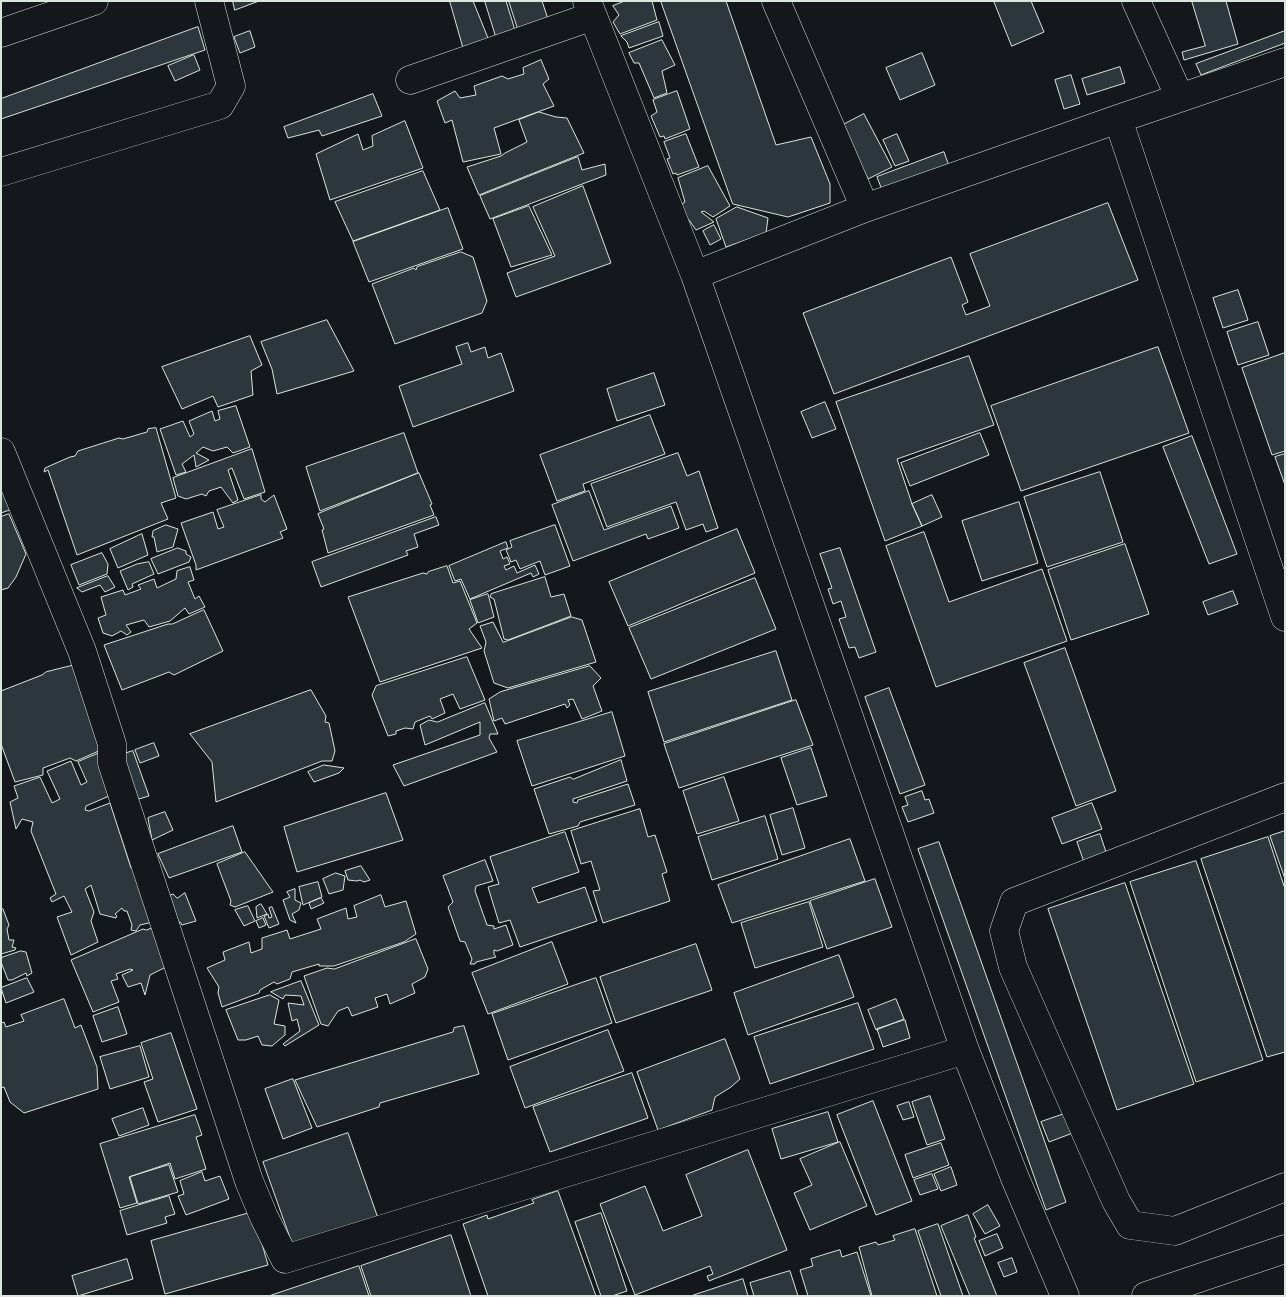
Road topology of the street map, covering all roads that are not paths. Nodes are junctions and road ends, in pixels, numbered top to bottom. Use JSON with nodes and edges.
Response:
{"nodes":[{"id":1,"x":94,"y":1,"type":"edge"},
{"id":2,"x":209,"y":1,"type":"edge"},
{"id":3,"x":776,"y":1,"type":"edge"},
{"id":4,"x":1136,"y":1,"type":"edge"},
{"id":5,"x":590,"y":9,"type":"edge"},
{"id":6,"x":1,"y":33,"type":"edge"},
{"id":7,"x":1285,"y":62,"type":"edge"},
{"id":8,"x":410,"y":80,"type":"dead end"},
{"id":9,"x":1180,"y":98,"type":"junction"},
{"id":10,"x":1118,"y":119,"type":"junction"},
{"id":11,"x":1,"y":172,"type":"edge"},
{"id":12,"x":865,"y":208,"type":"junction"},
{"id":13,"x":695,"y":275,"type":"junction"},
{"id":14,"x":1,"y":452,"type":"edge"},
{"id":15,"x":1285,"y":617,"type":"edge"},
{"id":16,"x":1285,"y":797,"type":"edge"},
{"id":17,"x":965,"y":1050,"type":"junction"},
{"id":18,"x":1285,"y":1187,"type":"edge"},
{"id":19,"x":1285,"y":1249,"type":"edge"},
{"id":20,"x":1065,"y":1296,"type":"edge"},
{"id":21,"x":1146,"y":1296,"type":"edge"}],
"edges":[{"from":1,"to":6,"type":"street"},
{"from":2,"to":11,"type":"street"},
{"from":3,"to":12,"type":"street"},
{"from":4,"to":9,"type":"street"},
{"from":5,"to":8,"type":"street"},
{"from":5,"to":13,"type":"street"},
{"from":7,"to":9,"type":"street"},
{"from":9,"to":10,"type":"street"},
{"from":10,"to":12,"type":"street"},
{"from":10,"to":15,"type":"street"},
{"from":12,"to":13,"type":"street"},
{"from":13,"to":17,"type":"street"},
{"from":14,"to":17,"type":"street"},
{"from":16,"to":18,"type":"street"},
{"from":17,"to":20,"type":"street"},
{"from":19,"to":21,"type":"street"}]}
